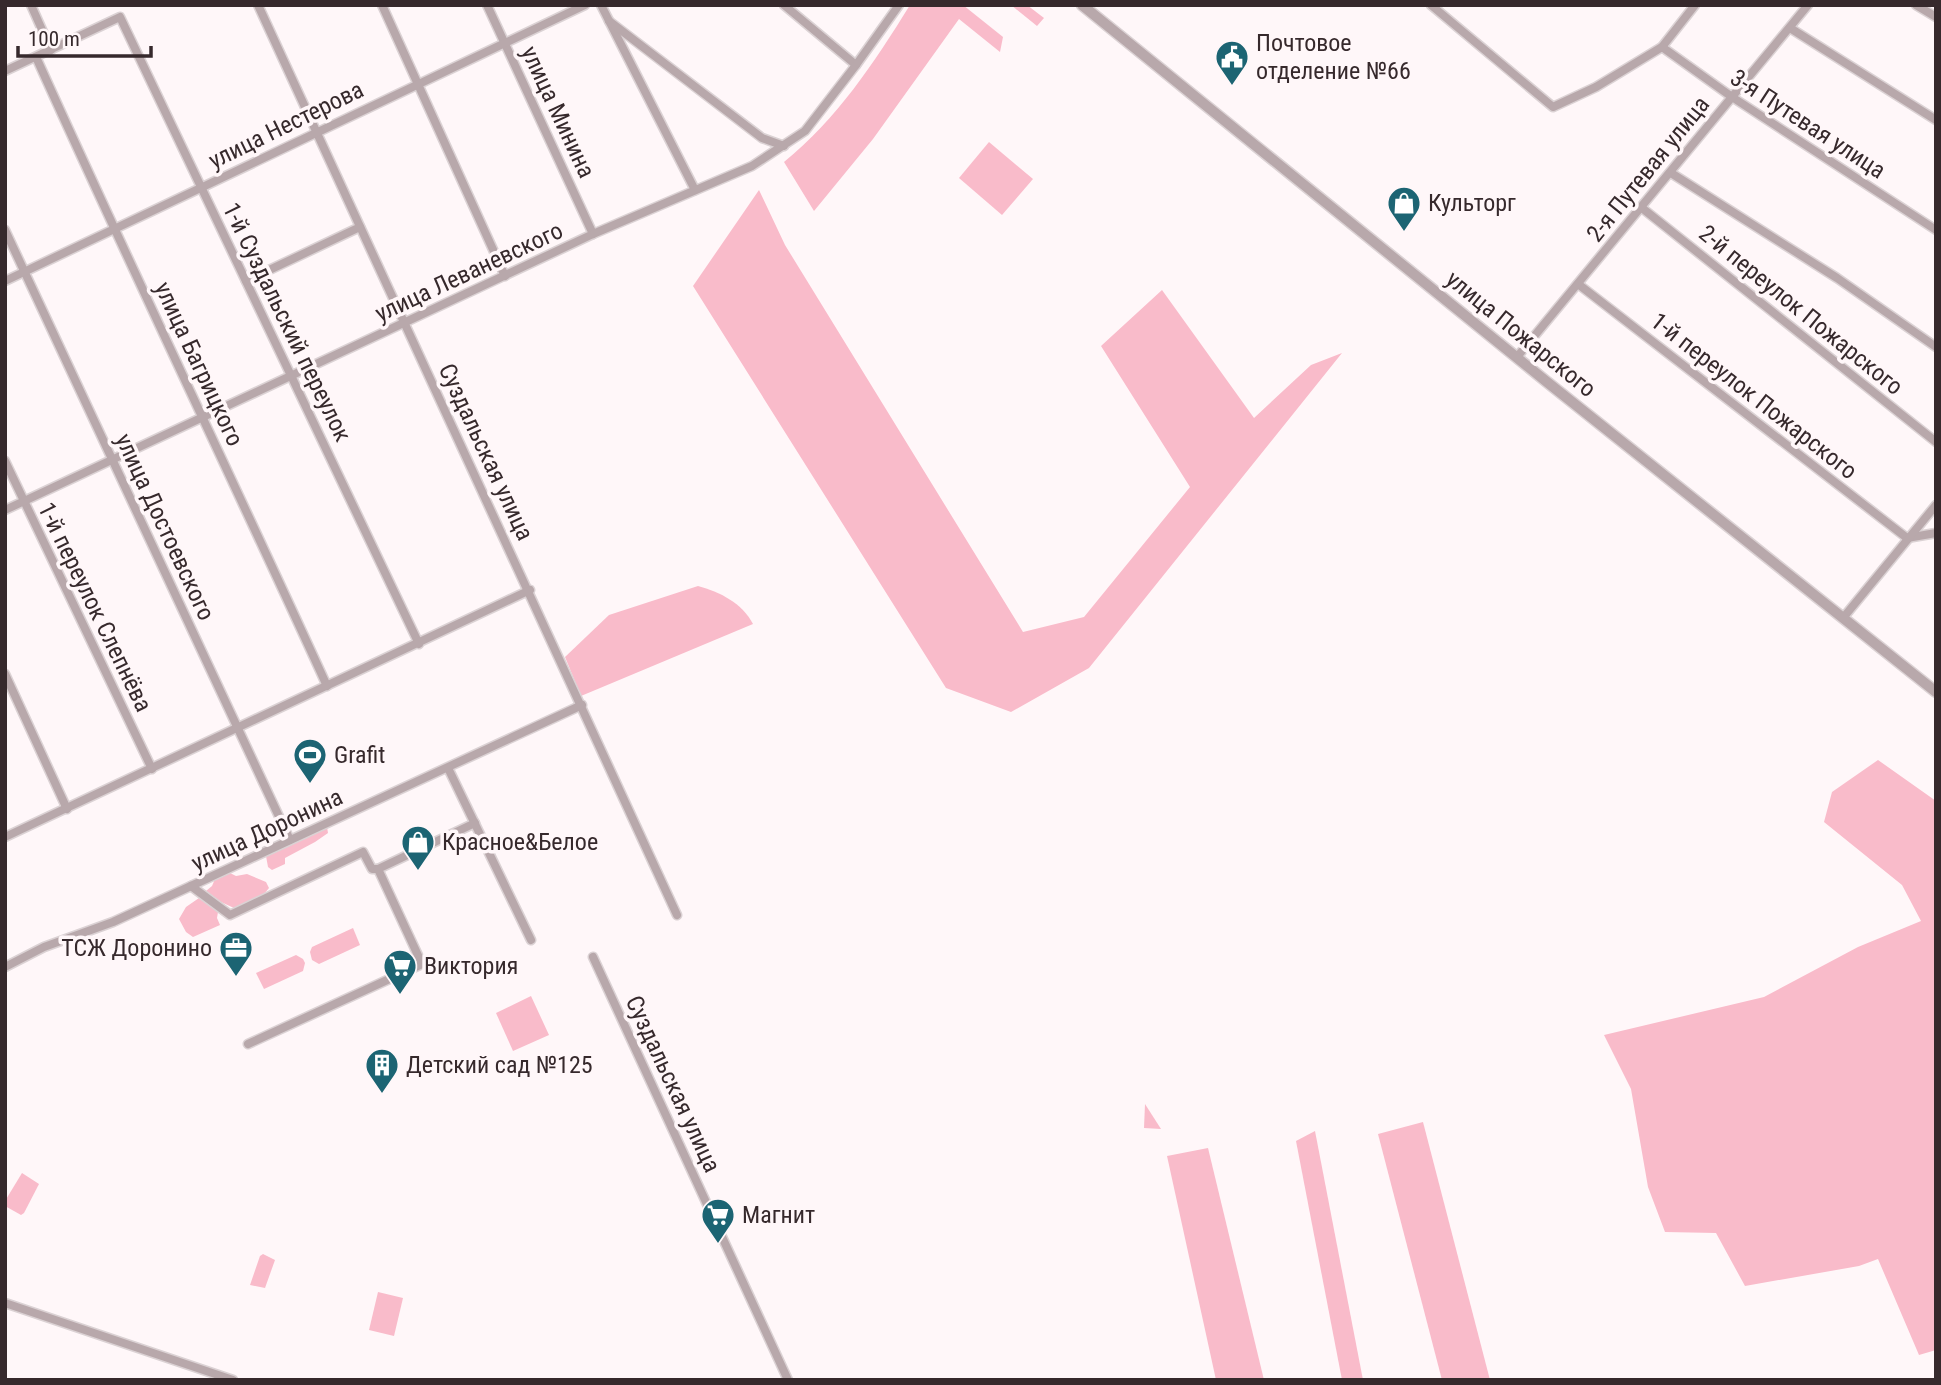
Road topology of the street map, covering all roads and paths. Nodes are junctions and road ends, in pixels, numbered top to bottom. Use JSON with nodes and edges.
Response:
{"nodes":[{"id":1,"x":31,"y":5,"type":"edge"},
{"id":2,"x":258,"y":5,"type":"edge"},
{"id":3,"x":382,"y":5,"type":"edge"},
{"id":4,"x":487,"y":5,"type":"edge"},
{"id":5,"x":585,"y":5,"type":"edge"},
{"id":6,"x":601,"y":5,"type":"edge"},
{"id":7,"x":784,"y":5,"type":"edge"},
{"id":8,"x":899,"y":5,"type":"edge"},
{"id":9,"x":1082,"y":5,"type":"edge"},
{"id":10,"x":1431,"y":5,"type":"edge"},
{"id":11,"x":1695,"y":5,"type":"edge"},
{"id":12,"x":1808,"y":5,"type":"edge"},
{"id":13,"x":1916,"y":5,"type":"edge"},
{"id":14,"x":1936,"y":18,"type":"edge"},
{"id":15,"x":609,"y":22,"type":"junction"},
{"id":16,"x":1790,"y":28,"type":"junction"},
{"id":17,"x":505,"y":43,"type":"junction"},
{"id":18,"x":1662,"y":47,"type":"junction"},
{"id":19,"x":51,"y":50,"type":"junction"},
{"id":20,"x":36,"y":57,"type":"junction"},
{"id":21,"x":856,"y":65,"type":"junction"},
{"id":22,"x":5,"y":71,"type":"edge"},
{"id":23,"x":418,"y":83,"type":"junction"},
{"id":24,"x":1732,"y":97,"type":"junction"},
{"id":25,"x":1936,"y":120,"type":"edge"},
{"id":26,"x":316,"y":131,"type":"junction"},
{"id":27,"x":784,"y":146,"type":"junction"},
{"id":28,"x":1671,"y":173,"type":"junction"},
{"id":29,"x":201,"y":188,"type":"junction"},
{"id":30,"x":695,"y":190,"type":"junction"},
{"id":31,"x":1642,"y":208,"type":"junction"},
{"id":32,"x":360,"y":227,"type":"junction"},
{"id":33,"x":113,"y":229,"type":"junction"},
{"id":34,"x":5,"y":230,"type":"edge"},
{"id":35,"x":1936,"y":230,"type":"edge"},
{"id":36,"x":593,"y":234,"type":"junction"},
{"id":37,"x":24,"y":272,"type":"junction"},
{"id":38,"x":505,"y":275,"type":"junction"},
{"id":39,"x":5,"y":281,"type":"edge"},
{"id":40,"x":246,"y":281,"type":"junction"},
{"id":41,"x":1578,"y":284,"type":"junction"},
{"id":42,"x":404,"y":324,"type":"junction"},
{"id":43,"x":1936,"y":347,"type":"edge"},
{"id":44,"x":1517,"y":358,"type":"junction"},
{"id":45,"x":292,"y":376,"type":"junction"},
{"id":46,"x":204,"y":418,"type":"junction"},
{"id":47,"x":1936,"y":442,"type":"edge"},
{"id":48,"x":112,"y":460,"type":"junction"},
{"id":49,"x":5,"y":461,"type":"edge"},
{"id":50,"x":24,"y":501,"type":"junction"},
{"id":51,"x":1936,"y":505,"type":"edge"},
{"id":52,"x":5,"y":510,"type":"edge"},
{"id":53,"x":1936,"y":533,"type":"edge"},
{"id":54,"x":1908,"y":538,"type":"junction"},
{"id":55,"x":530,"y":590,"type":"junction"},
{"id":56,"x":1843,"y":618,"type":"junction"},
{"id":57,"x":419,"y":644,"type":"junction"},
{"id":58,"x":5,"y":674,"type":"edge"},
{"id":59,"x":327,"y":686,"type":"junction"},
{"id":60,"x":1934,"y":687,"type":"edge"},
{"id":61,"x":582,"y":705,"type":"junction"},
{"id":62,"x":237,"y":728,"type":"junction"},
{"id":63,"x":448,"y":768,"type":"junction"},
{"id":64,"x":152,"y":769,"type":"junction"},
{"id":65,"x":67,"y":809,"type":"junction"},
{"id":66,"x":475,"y":823,"type":"junction"},
{"id":67,"x":5,"y":837,"type":"edge"},
{"id":68,"x":290,"y":840,"type":"junction"},
{"id":69,"x":378,"y":869,"type":"junction"},
{"id":70,"x":191,"y":886,"type":"junction"},
{"id":71,"x":677,"y":915,"type":"dead end"},
{"id":72,"x":531,"y":940,"type":"dead end"},
{"id":73,"x":593,"y":957,"type":"dead end"},
{"id":74,"x":5,"y":967,"type":"edge"},
{"id":75,"x":248,"y":1044,"type":"dead end"},
{"id":76,"x":5,"y":1303,"type":"edge"},
{"id":77,"x":233,"y":1380,"type":"edge"},
{"id":78,"x":788,"y":1380,"type":"edge"}],
"edges":[{"from":1,"to":19,"type":"street"},
{"from":2,"to":26,"type":"street","name":"Суздальская улица"},
{"from":3,"to":23,"type":"street"},
{"from":4,"to":17,"type":"street","name":"улица Минина"},
{"from":5,"to":17,"type":"street","name":"улица Нестерова"},
{"from":6,"to":15,"type":"street"},
{"from":7,"to":21,"type":"street"},
{"from":8,"to":21,"type":"street","name":"улица Леваневского"},
{"from":9,"to":44,"type":"street","name":"улица Пожарского"},
{"from":10,"to":18,"type":"street"},
{"from":11,"to":18,"type":"street"},
{"from":12,"to":16,"type":"street","name":"2-я Путевая улица"},
{"from":13,"to":14,"type":"street"},
{"from":15,"to":27,"type":"street"},
{"from":15,"to":30,"type":"street"},
{"from":16,"to":24,"type":"street","name":"2-я Путевая улица"},
{"from":16,"to":25,"type":"street"},
{"from":17,"to":23,"type":"street","name":"улица Нестерова"},
{"from":17,"to":36,"type":"street","name":"улица Минина"},
{"from":18,"to":24,"type":"street","name":"3-я Путевая улица"},
{"from":19,"to":20,"type":"street"},
{"from":19,"to":29,"type":"street","name":"1-й Суздальский переулок"},
{"from":20,"to":22,"type":"street"},
{"from":20,"to":33,"type":"street","name":"улица Багрицкого"},
{"from":21,"to":27,"type":"street","name":"улица Леваневского"},
{"from":23,"to":26,"type":"street","name":"улица Нестерова"},
{"from":23,"to":38,"type":"street"},
{"from":24,"to":28,"type":"street","name":"2-я Путевая улица"},
{"from":24,"to":35,"type":"street","name":"3-я Путевая улица"},
{"from":26,"to":29,"type":"street","name":"улица Нестерова"},
{"from":26,"to":32,"type":"street","name":"Суздальская улица"},
{"from":27,"to":30,"type":"street","name":"улица Леваневского"},
{"from":28,"to":31,"type":"street","name":"2-я Путевая улица"},
{"from":28,"to":43,"type":"street"},
{"from":29,"to":33,"type":"street","name":"улица Нестерова"},
{"from":29,"to":40,"type":"street","name":"1-й Суздальский переулок"},
{"from":30,"to":36,"type":"street","name":"улица Леваневского"},
{"from":31,"to":41,"type":"street","name":"2-я Путевая улица"},
{"from":31,"to":47,"type":"street","name":"2-й переулок Пожарского"},
{"from":32,"to":40,"type":"street"},
{"from":32,"to":42,"type":"street","name":"Суздальская улица"},
{"from":33,"to":37,"type":"street","name":"улица Нестерова"},
{"from":33,"to":46,"type":"street","name":"улица Багрицкого"},
{"from":34,"to":37,"type":"street","name":"улица Достоевского"},
{"from":36,"to":38,"type":"street","name":"улица Леваневского"},
{"from":37,"to":39,"type":"street","name":"улица Нестерова"},
{"from":37,"to":48,"type":"street","name":"улица Достоевского"},
{"from":38,"to":42,"type":"street","name":"улица Леваневского"},
{"from":40,"to":45,"type":"street","name":"1-й Суздальский переулок"},
{"from":41,"to":44,"type":"street","name":"2-я Путевая улица"},
{"from":41,"to":54,"type":"street","name":"1-й переулок Пожарского"},
{"from":42,"to":45,"type":"street","name":"улица Леваневского"},
{"from":42,"to":55,"type":"street","name":"Суздальская улица"},
{"from":44,"to":56,"type":"street","name":"улица Пожарского"},
{"from":45,"to":46,"type":"street","name":"улица Леваневского"},
{"from":45,"to":57,"type":"street","name":"1-й Суздальский переулок"},
{"from":46,"to":48,"type":"street","name":"улица Леваневского"},
{"from":46,"to":59,"type":"street","name":"улица Багрицкого"},
{"from":48,"to":50,"type":"street","name":"улица Леваневского"},
{"from":48,"to":62,"type":"street","name":"улица Достоевского"},
{"from":49,"to":50,"type":"street","name":"1-й переулок Слепнёва"},
{"from":50,"to":52,"type":"street","name":"улица Леваневского"},
{"from":50,"to":64,"type":"street","name":"1-й переулок Слепнёва"},
{"from":51,"to":54,"type":"street"},
{"from":53,"to":54,"type":"street"},
{"from":54,"to":56,"type":"street"},
{"from":55,"to":57,"type":"street"},
{"from":55,"to":61,"type":"street","name":"Суздальская улица"},
{"from":56,"to":60,"type":"street","name":"улица Пожарского"},
{"from":57,"to":59,"type":"street"},
{"from":58,"to":65,"type":"street"},
{"from":59,"to":62,"type":"street"},
{"from":61,"to":63,"type":"street","name":"улица Доронина"},
{"from":61,"to":71,"type":"street","name":"Суздальская улица"},
{"from":62,"to":64,"type":"street"},
{"from":62,"to":68,"type":"street","name":"улица Достоевского"},
{"from":63,"to":66,"type":"street"},
{"from":63,"to":68,"type":"street","name":"улица Доронина"},
{"from":64,"to":65,"type":"street"},
{"from":65,"to":67,"type":"street"},
{"from":66,"to":69,"type":"street"},
{"from":66,"to":72,"type":"street"},
{"from":68,"to":70,"type":"street","name":"улица Доронина"},
{"from":69,"to":70,"type":"street"},
{"from":69,"to":75,"type":"street"},
{"from":70,"to":74,"type":"street","name":"улица Доронина"},
{"from":73,"to":78,"type":"street","name":"Суздальская улица"},
{"from":76,"to":77,"type":"street"}]}
